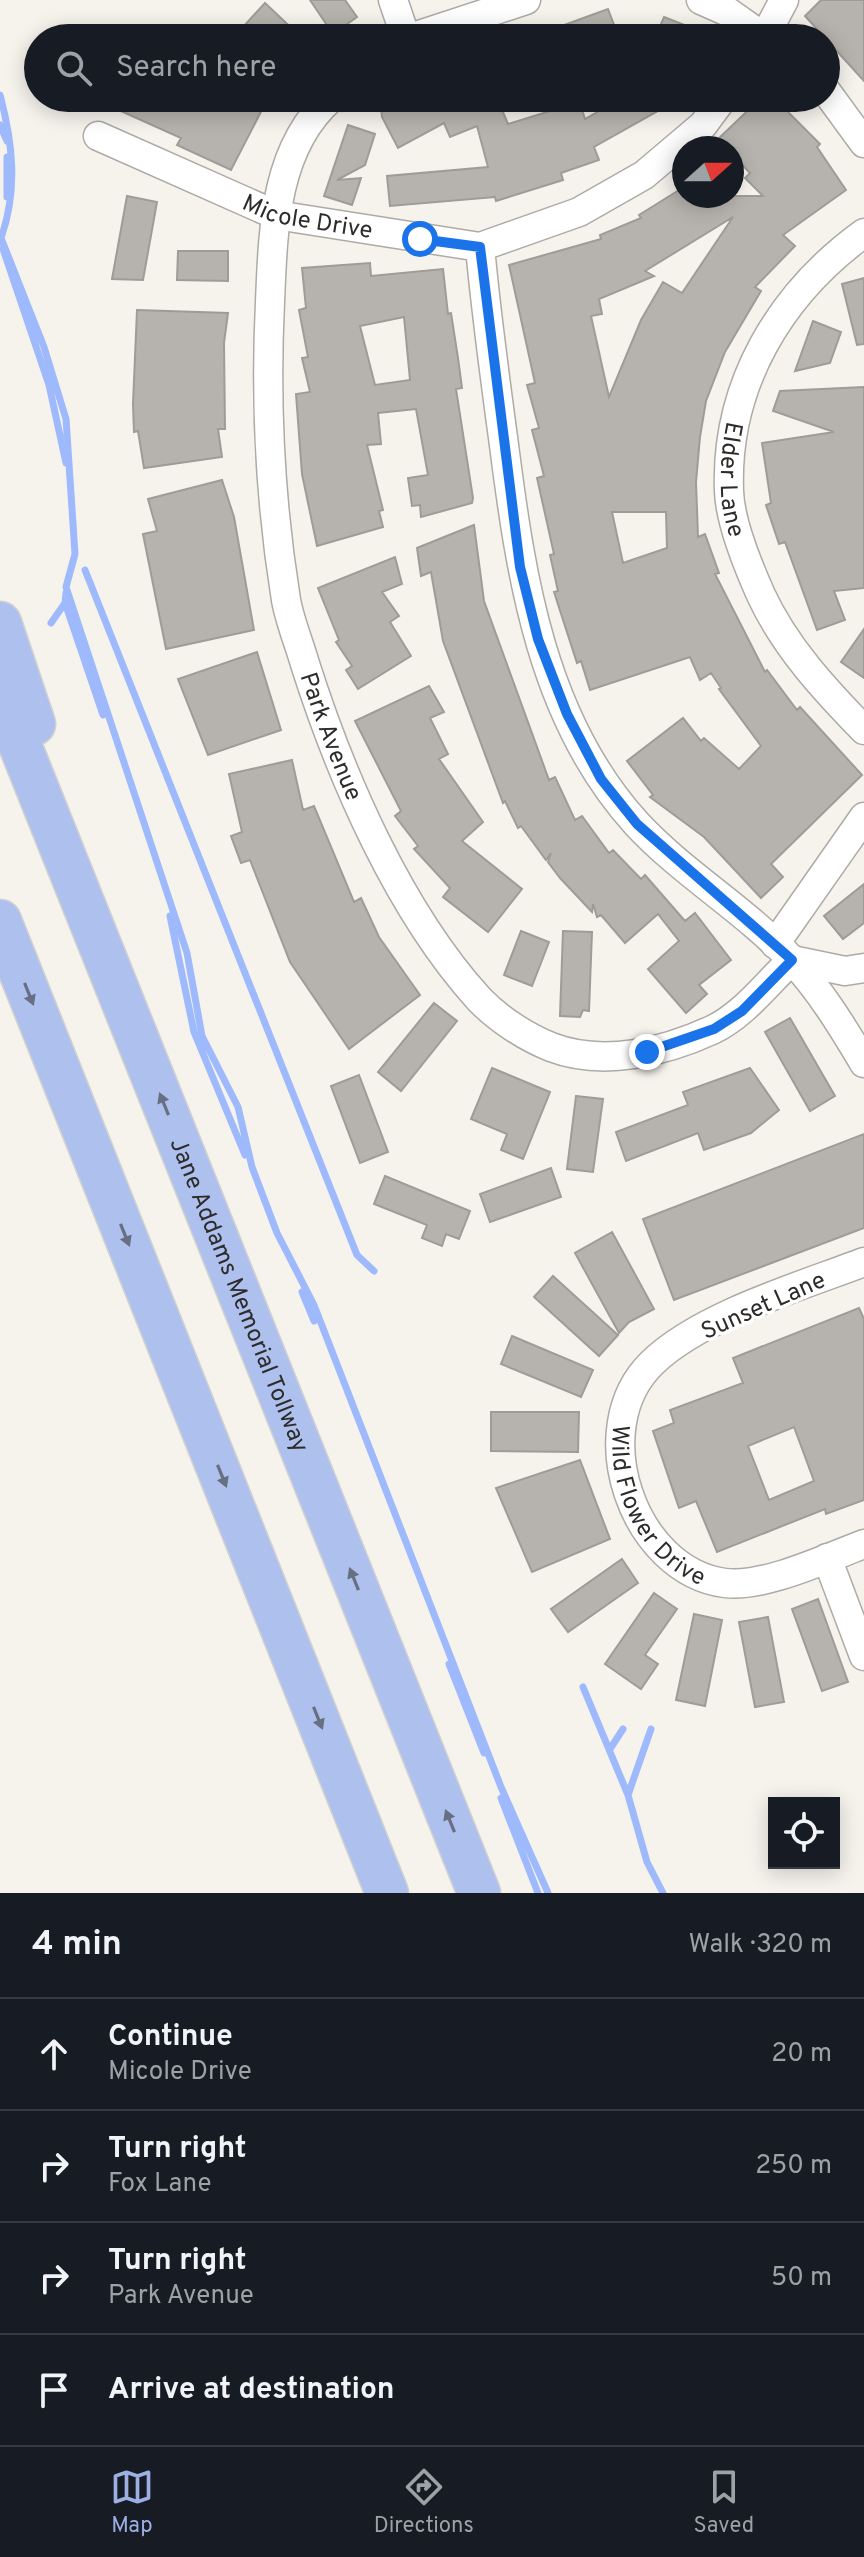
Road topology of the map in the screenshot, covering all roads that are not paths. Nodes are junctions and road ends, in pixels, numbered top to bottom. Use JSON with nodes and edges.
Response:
{"nodes":[{"id":1,"x":393,"y":0,"type":"edge"},
{"id":2,"x":526,"y":0,"type":"edge"},
{"id":3,"x":701,"y":0,"type":"edge"},
{"id":4,"x":784,"y":0,"type":"edge"},
{"id":5,"x":402,"y":24,"type":"edge"},
{"id":6,"x":451,"y":24,"type":"edge"},
{"id":7,"x":745,"y":24,"type":"edge"},
{"id":8,"x":772,"y":24,"type":"edge"},
{"id":9,"x":840,"y":110,"type":"edge"},
{"id":10,"x":318,"y":112,"type":"edge"},
{"id":11,"x":713,"y":112,"type":"edge"},
{"id":12,"x":98,"y":136,"type":"dead end"},
{"id":13,"x":864,"y":143,"type":"edge"},
{"id":14,"x":276,"y":215,"type":"junction"},
{"id":15,"x":864,"y":233,"type":"edge"},
{"id":16,"x":480,"y":247,"type":"junction"},
{"id":17,"x":0,"y":623,"type":"edge"},
{"id":18,"x":0,"y":695,"type":"edge"},
{"id":19,"x":864,"y":730,"type":"edge"},
{"id":20,"x":864,"y":817,"type":"edge"},
{"id":21,"x":0,"y":921,"type":"edge"},
{"id":22,"x":784,"y":952,"type":"junction"},
{"id":23,"x":864,"y":968,"type":"edge"},
{"id":24,"x":129,"y":1018,"type":"junction"},
{"id":25,"x":864,"y":1063,"type":"edge"},
{"id":26,"x":864,"y":1262,"type":"edge"},
{"id":27,"x":664,"y":1352,"type":"joint"},
{"id":28,"x":864,"y":1544,"type":"edge"},
{"id":29,"x":827,"y":1558,"type":"junction"},
{"id":30,"x":864,"y":1656,"type":"edge"},
{"id":31,"x":387,"y":1893,"type":"edge"},
{"id":32,"x":479,"y":1893,"type":"edge"}],
"edges":[{"from":1,"to":5,"type":"street"},
{"from":2,"to":6,"type":"street"},
{"from":3,"to":7,"type":"street"},
{"from":4,"to":8,"type":"street"},
{"from":9,"to":13,"type":"street"},
{"from":10,"to":14,"type":"street","name":"Park Avenue"},
{"from":11,"to":16,"type":"street","name":"Micole Drive"},
{"from":12,"to":14,"type":"street","name":"Micole Drive"},
{"from":14,"to":16,"type":"street","name":"Micole Drive"},
{"from":14,"to":22,"type":"street","name":"Park Avenue"},
{"from":15,"to":19,"type":"street","name":"Elder Lane"},
{"from":16,"to":22,"type":"street"},
{"from":17,"to":24,"type":"highway"},
{"from":18,"to":24,"type":"highway","name":"Jane Addams Memorial Tollway"},
{"from":20,"to":22,"type":"street","name":"Park Avenue"},
{"from":21,"to":31,"type":"highway","one_way":true},
{"from":22,"to":23,"type":"street"},
{"from":22,"to":25,"type":"street"},
{"from":32,"to":24,"type":"highway","name":"Jane Addams Memorial Tollway","one_way":true},
{"from":26,"to":27,"type":"street","name":"Sunset Lane"},
{"from":27,"to":29,"type":"street","name":"Wild Flower Drive"},
{"from":28,"to":29,"type":"street","name":"Wild Flower Drive"},
{"from":29,"to":30,"type":"street"}]}
